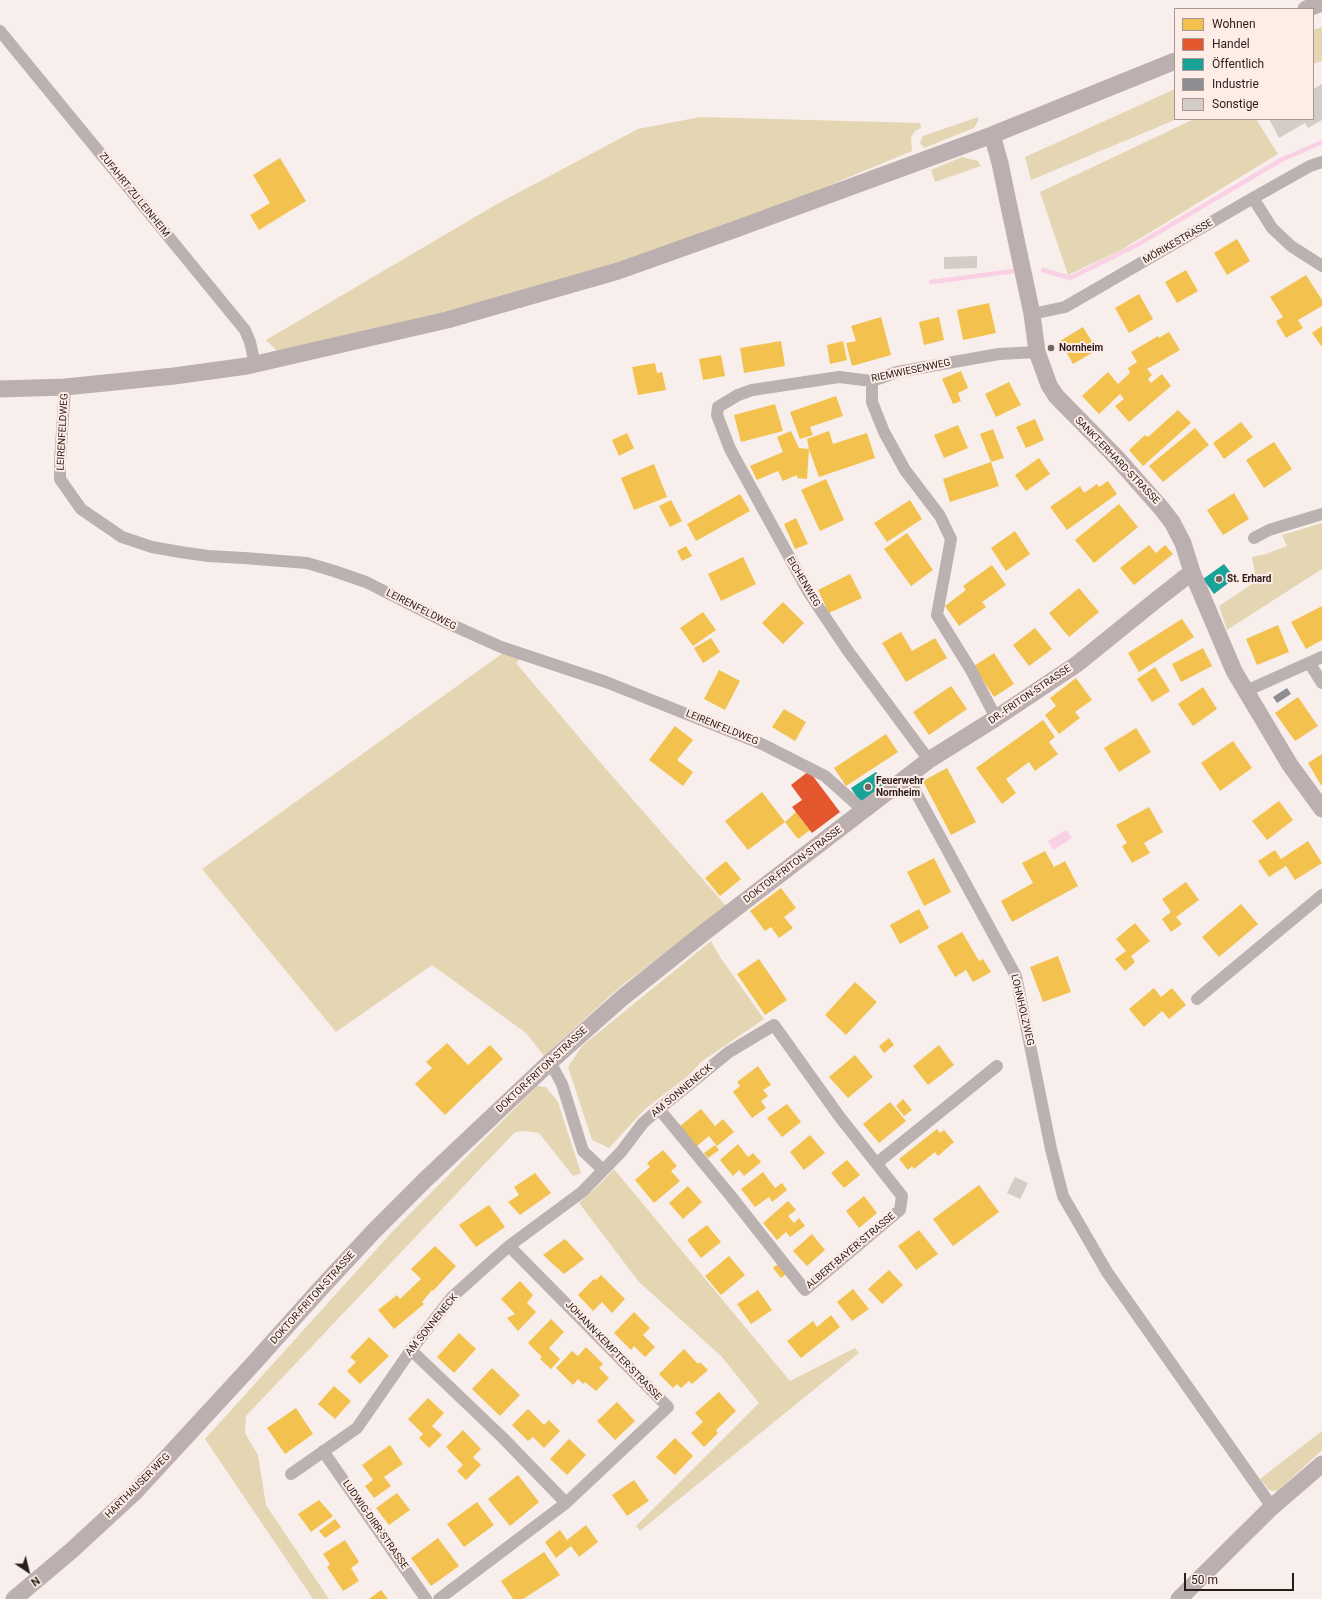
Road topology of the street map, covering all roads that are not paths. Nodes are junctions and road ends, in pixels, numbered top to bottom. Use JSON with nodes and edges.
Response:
{"nodes":[{"id":1,"x":1322,"y":3,"type":"edge"},
{"id":2,"x":1309,"y":8,"type":"edge"},
{"id":3,"x":0,"y":31,"type":"edge"},
{"id":4,"x":1174,"y":61,"type":"edge"},
{"id":5,"x":992,"y":135,"type":"junction"},
{"id":6,"x":1322,"y":162,"type":"edge"},
{"id":7,"x":1253,"y":198,"type":"junction"},
{"id":8,"x":1322,"y":266,"type":"edge"},
{"id":9,"x":1032,"y":314,"type":"junction"},
{"id":10,"x":1037,"y":352,"type":"junction"},
{"id":11,"x":255,"y":364,"type":"junction"},
{"id":12,"x":872,"y":381,"type":"junction"},
{"id":13,"x":65,"y":387,"type":"junction"},
{"id":14,"x":0,"y":390,"type":"edge"},
{"id":15,"x":738,"y":396,"type":"joint"},
{"id":16,"x":1322,"y":514,"type":"edge"},
{"id":17,"x":1254,"y":538,"type":"dead end"},
{"id":18,"x":1192,"y":572,"type":"junction"},
{"id":19,"x":1322,"y":657,"type":"edge"},
{"id":20,"x":1310,"y":664,"type":"junction"},
{"id":21,"x":1322,"y":683,"type":"edge"},
{"id":22,"x":1246,"y":691,"type":"junction"},
{"id":23,"x":996,"y":718,"type":"junction"},
{"id":24,"x":928,"y":760,"type":"junction"},
{"id":25,"x":907,"y":776,"type":"junction"},
{"id":26,"x":1322,"y":809,"type":"edge"},
{"id":27,"x":864,"y":811,"type":"junction"},
{"id":28,"x":1322,"y":895,"type":"edge"},
{"id":29,"x":1197,"y":999,"type":"dead end"},
{"id":30,"x":774,"y":1025,"type":"joint"},
{"id":31,"x":550,"y":1062,"type":"junction"},
{"id":32,"x":997,"y":1066,"type":"dead end"},
{"id":33,"x":658,"y":1109,"type":"junction"},
{"id":34,"x":877,"y":1163,"type":"junction"},
{"id":35,"x":603,"y":1170,"type":"junction"},
{"id":36,"x":509,"y":1246,"type":"junction"},
{"id":37,"x":411,"y":1350,"type":"junction"},
{"id":38,"x":253,"y":1364,"type":"joint"},
{"id":39,"x":324,"y":1451,"type":"junction"},
{"id":40,"x":1322,"y":1464,"type":"edge"},
{"id":41,"x":291,"y":1474,"type":"dead end"},
{"id":42,"x":566,"y":1503,"type":"junction"},
{"id":43,"x":1272,"y":1507,"type":"junction"},
{"id":44,"x":14,"y":1599,"type":"edge"},
{"id":45,"x":426,"y":1599,"type":"edge"},
{"id":46,"x":439,"y":1599,"type":"edge"},
{"id":47,"x":1179,"y":1599,"type":"edge"}],
"edges":[{"from":1,"to":2,"type":"street"},
{"from":3,"to":11,"type":"street","name":"ZUFAHRT ZU LEINHEIM"},
{"from":4,"to":5,"type":"street"},
{"from":5,"to":9,"type":"street","name":"SANKT-ERHARD-STRASSE"},
{"from":5,"to":11,"type":"street"},
{"from":6,"to":7,"type":"street","name":"MÖRIKESTRASSE"},
{"from":7,"to":8,"type":"street"},
{"from":7,"to":9,"type":"street","name":"MÖRIKESTRASSE"},
{"from":9,"to":10,"type":"street","name":"SANKT-ERHARD-STRASSE"},
{"from":10,"to":12,"type":"street","name":"RIEMWIESENWEG"},
{"from":10,"to":18,"type":"street","name":"SANKT-ERHARD-STRASSE"},
{"from":11,"to":13,"type":"street"},
{"from":12,"to":15,"type":"street","name":"RIEMWIESENWEG"},
{"from":12,"to":23,"type":"street"},
{"from":13,"to":14,"type":"street"},
{"from":13,"to":27,"type":"street","name":"LEIRENFELDWEG"},
{"from":15,"to":24,"type":"street","name":"EICHENWEG"},
{"from":16,"to":17,"type":"street"},
{"from":18,"to":22,"type":"street","name":"SANKT-ERHARD-STRASSE"},
{"from":18,"to":23,"type":"street","name":"DR.-FRITON-STRASSE"},
{"from":19,"to":20,"type":"street"},
{"from":20,"to":21,"type":"street"},
{"from":20,"to":22,"type":"street"},
{"from":22,"to":26,"type":"street","name":"SANKT-ERHARD-STRASSE"},
{"from":23,"to":24,"type":"street","name":"DR.-FRITON-STRASSE"},
{"from":24,"to":25,"type":"street","name":"DR.-FRITON-STRASSE"},
{"from":25,"to":27,"type":"street","name":"DR.-FRITON-STRASSE"},
{"from":25,"to":43,"type":"street","name":"LOHNHOLZWEG"},
{"from":27,"to":31,"type":"street","name":"DOKTOR-FRITON-STRASSE"},
{"from":28,"to":29,"type":"street"},
{"from":30,"to":33,"type":"street","name":"AM SONNENECK"},
{"from":30,"to":34,"type":"street","name":"ALBERT-BAYER-STRASSE"},
{"from":31,"to":35,"type":"street"},
{"from":31,"to":38,"type":"street","name":"DOKTOR-FRITON-STRASSE"},
{"from":32,"to":34,"type":"street"},
{"from":33,"to":34,"type":"street","name":"ALBERT-BAYER-STRASSE"},
{"from":33,"to":35,"type":"street","name":"AM SONNENECK"},
{"from":35,"to":36,"type":"street","name":"AM SONNENECK"},
{"from":36,"to":37,"type":"street","name":"AM SONNENECK"},
{"from":36,"to":42,"type":"street","name":"JOHANN-KEMPTER-STRASSE"},
{"from":37,"to":39,"type":"street","name":"AM SONNENECK"},
{"from":37,"to":42,"type":"street"},
{"from":38,"to":44,"type":"street","name":"HARTHAUSER WEG"},
{"from":39,"to":41,"type":"street","name":"AM SONNENECK"},
{"from":39,"to":45,"type":"street","name":"LUDWIG-DIRR-STRASSE"},
{"from":40,"to":43,"type":"street"},
{"from":42,"to":46,"type":"street"},
{"from":43,"to":47,"type":"street"}]}
